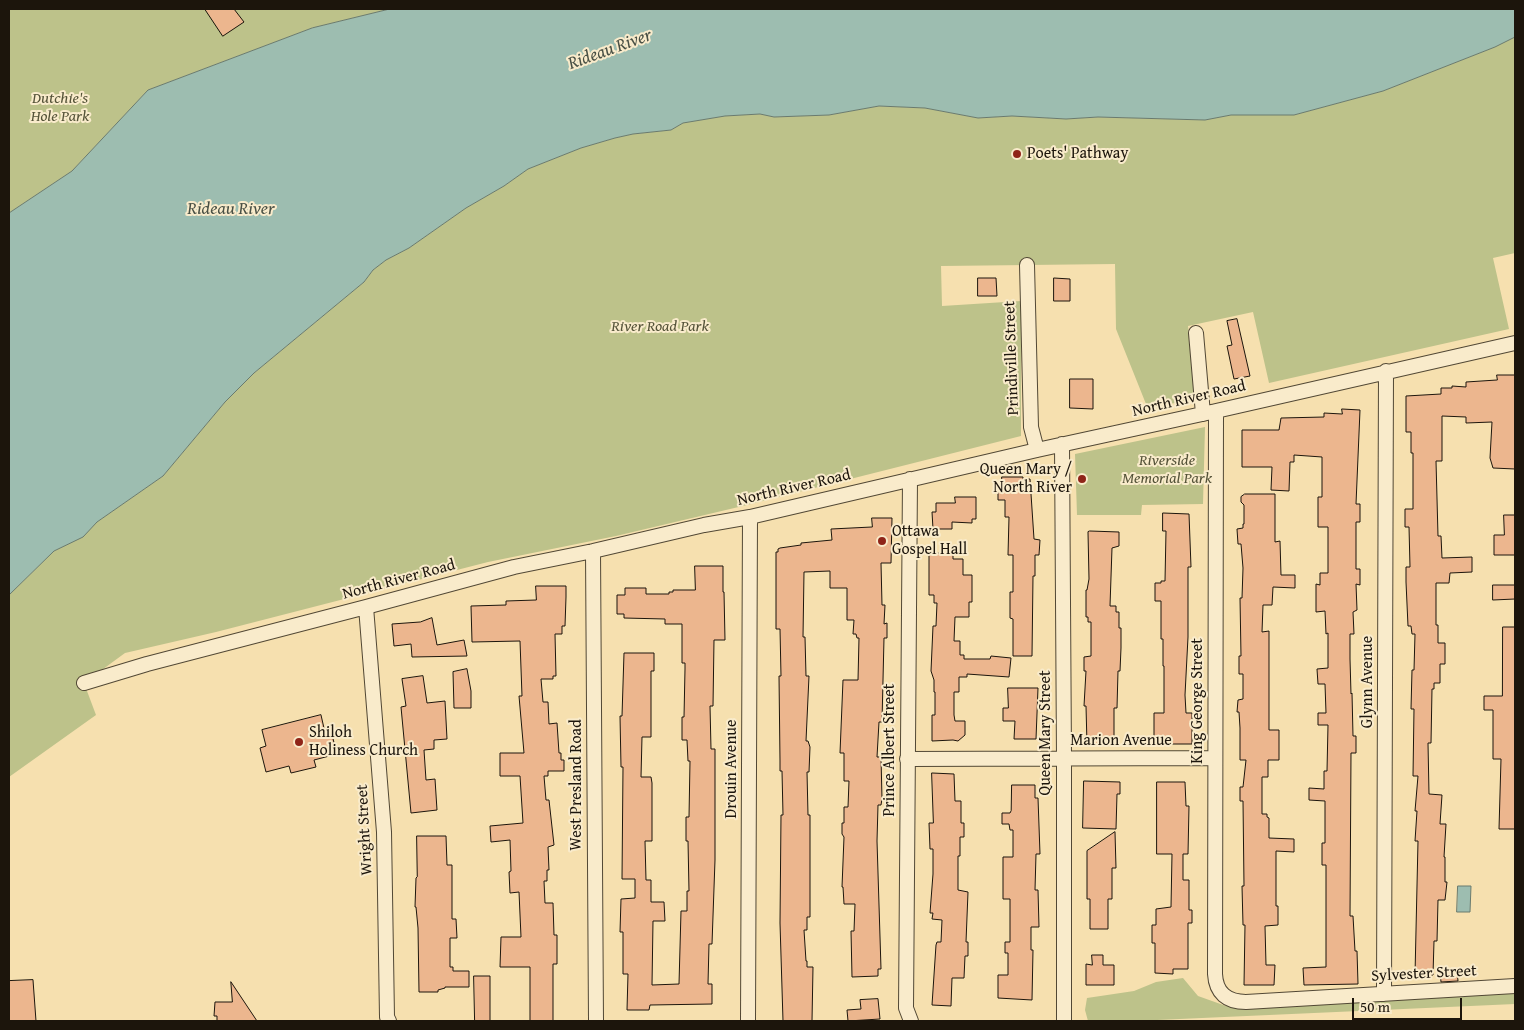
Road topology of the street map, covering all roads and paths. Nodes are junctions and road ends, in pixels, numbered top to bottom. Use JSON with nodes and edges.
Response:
{"nodes":[{"id":1,"x":1027,"y":264,"type":"dead end"},
{"id":2,"x":1196,"y":333,"type":"dead end"},
{"id":3,"x":1515,"y":343,"type":"edge"},
{"id":4,"x":1386,"y":371,"type":"junction"},
{"id":5,"x":1209,"y":413,"type":"junction"},
{"id":6,"x":1062,"y":444,"type":"junction"},
{"id":7,"x":1037,"y":450,"type":"junction"},
{"id":8,"x":910,"y":479,"type":"junction"},
{"id":9,"x":750,"y":517,"type":"junction"},
{"id":10,"x":593,"y":551,"type":"junction"},
{"id":11,"x":366,"y":607,"type":"junction"},
{"id":12,"x":84,"y":683,"type":"dead end"},
{"id":13,"x":1064,"y":758,"type":"junction"},
{"id":14,"x":1215,"y":758,"type":"junction"},
{"id":15,"x":907,"y":759,"type":"junction"},
{"id":16,"x":1515,"y":986,"type":"edge"},
{"id":17,"x":1219,"y":990,"type":"joint"},
{"id":18,"x":1384,"y":994,"type":"junction"},
{"id":19,"x":596,"y":1020,"type":"edge"},
{"id":20,"x":389,"y":1021,"type":"edge"},
{"id":21,"x":748,"y":1021,"type":"edge"},
{"id":22,"x":910,"y":1021,"type":"edge"},
{"id":23,"x":1064,"y":1021,"type":"edge"}],
"edges":[{"from":1,"to":7,"type":"street","name":"Prindiville Street"},
{"from":2,"to":5,"type":"street","name":"King George Street"},
{"from":3,"to":4,"type":"street","name":"North River Road"},
{"from":4,"to":5,"type":"street","name":"North River Road"},
{"from":4,"to":18,"type":"street","name":"Glynn Avenue"},
{"from":5,"to":6,"type":"street","name":"North River Road"},
{"from":5,"to":14,"type":"street","name":"King George Street"},
{"from":6,"to":7,"type":"street","name":"North River Road"},
{"from":6,"to":13,"type":"street","name":"Queen Mary Street"},
{"from":7,"to":8,"type":"street","name":"North River Road"},
{"from":8,"to":9,"type":"street","name":"North River Road"},
{"from":8,"to":15,"type":"street","name":"Prince Albert Street"},
{"from":9,"to":10,"type":"street","name":"North River Road"},
{"from":9,"to":21,"type":"street","name":"Drouin Avenue"},
{"from":10,"to":11,"type":"street","name":"North River Road"},
{"from":10,"to":19,"type":"street","name":"West Presland Road"},
{"from":11,"to":12,"type":"street","name":"North River Road"},
{"from":11,"to":20,"type":"street","name":"Wright Street"},
{"from":13,"to":14,"type":"street","name":"Marion Avenue"},
{"from":13,"to":15,"type":"street","name":"Marion Avenue"},
{"from":13,"to":23,"type":"street","name":"Queen Mary Street"},
{"from":14,"to":17,"type":"street","name":"King George Street"},
{"from":15,"to":22,"type":"street","name":"Prince Albert Street"},
{"from":16,"to":18,"type":"street","name":"Sylvester Street"},
{"from":17,"to":18,"type":"street","name":"Sylvester Street"}]}
